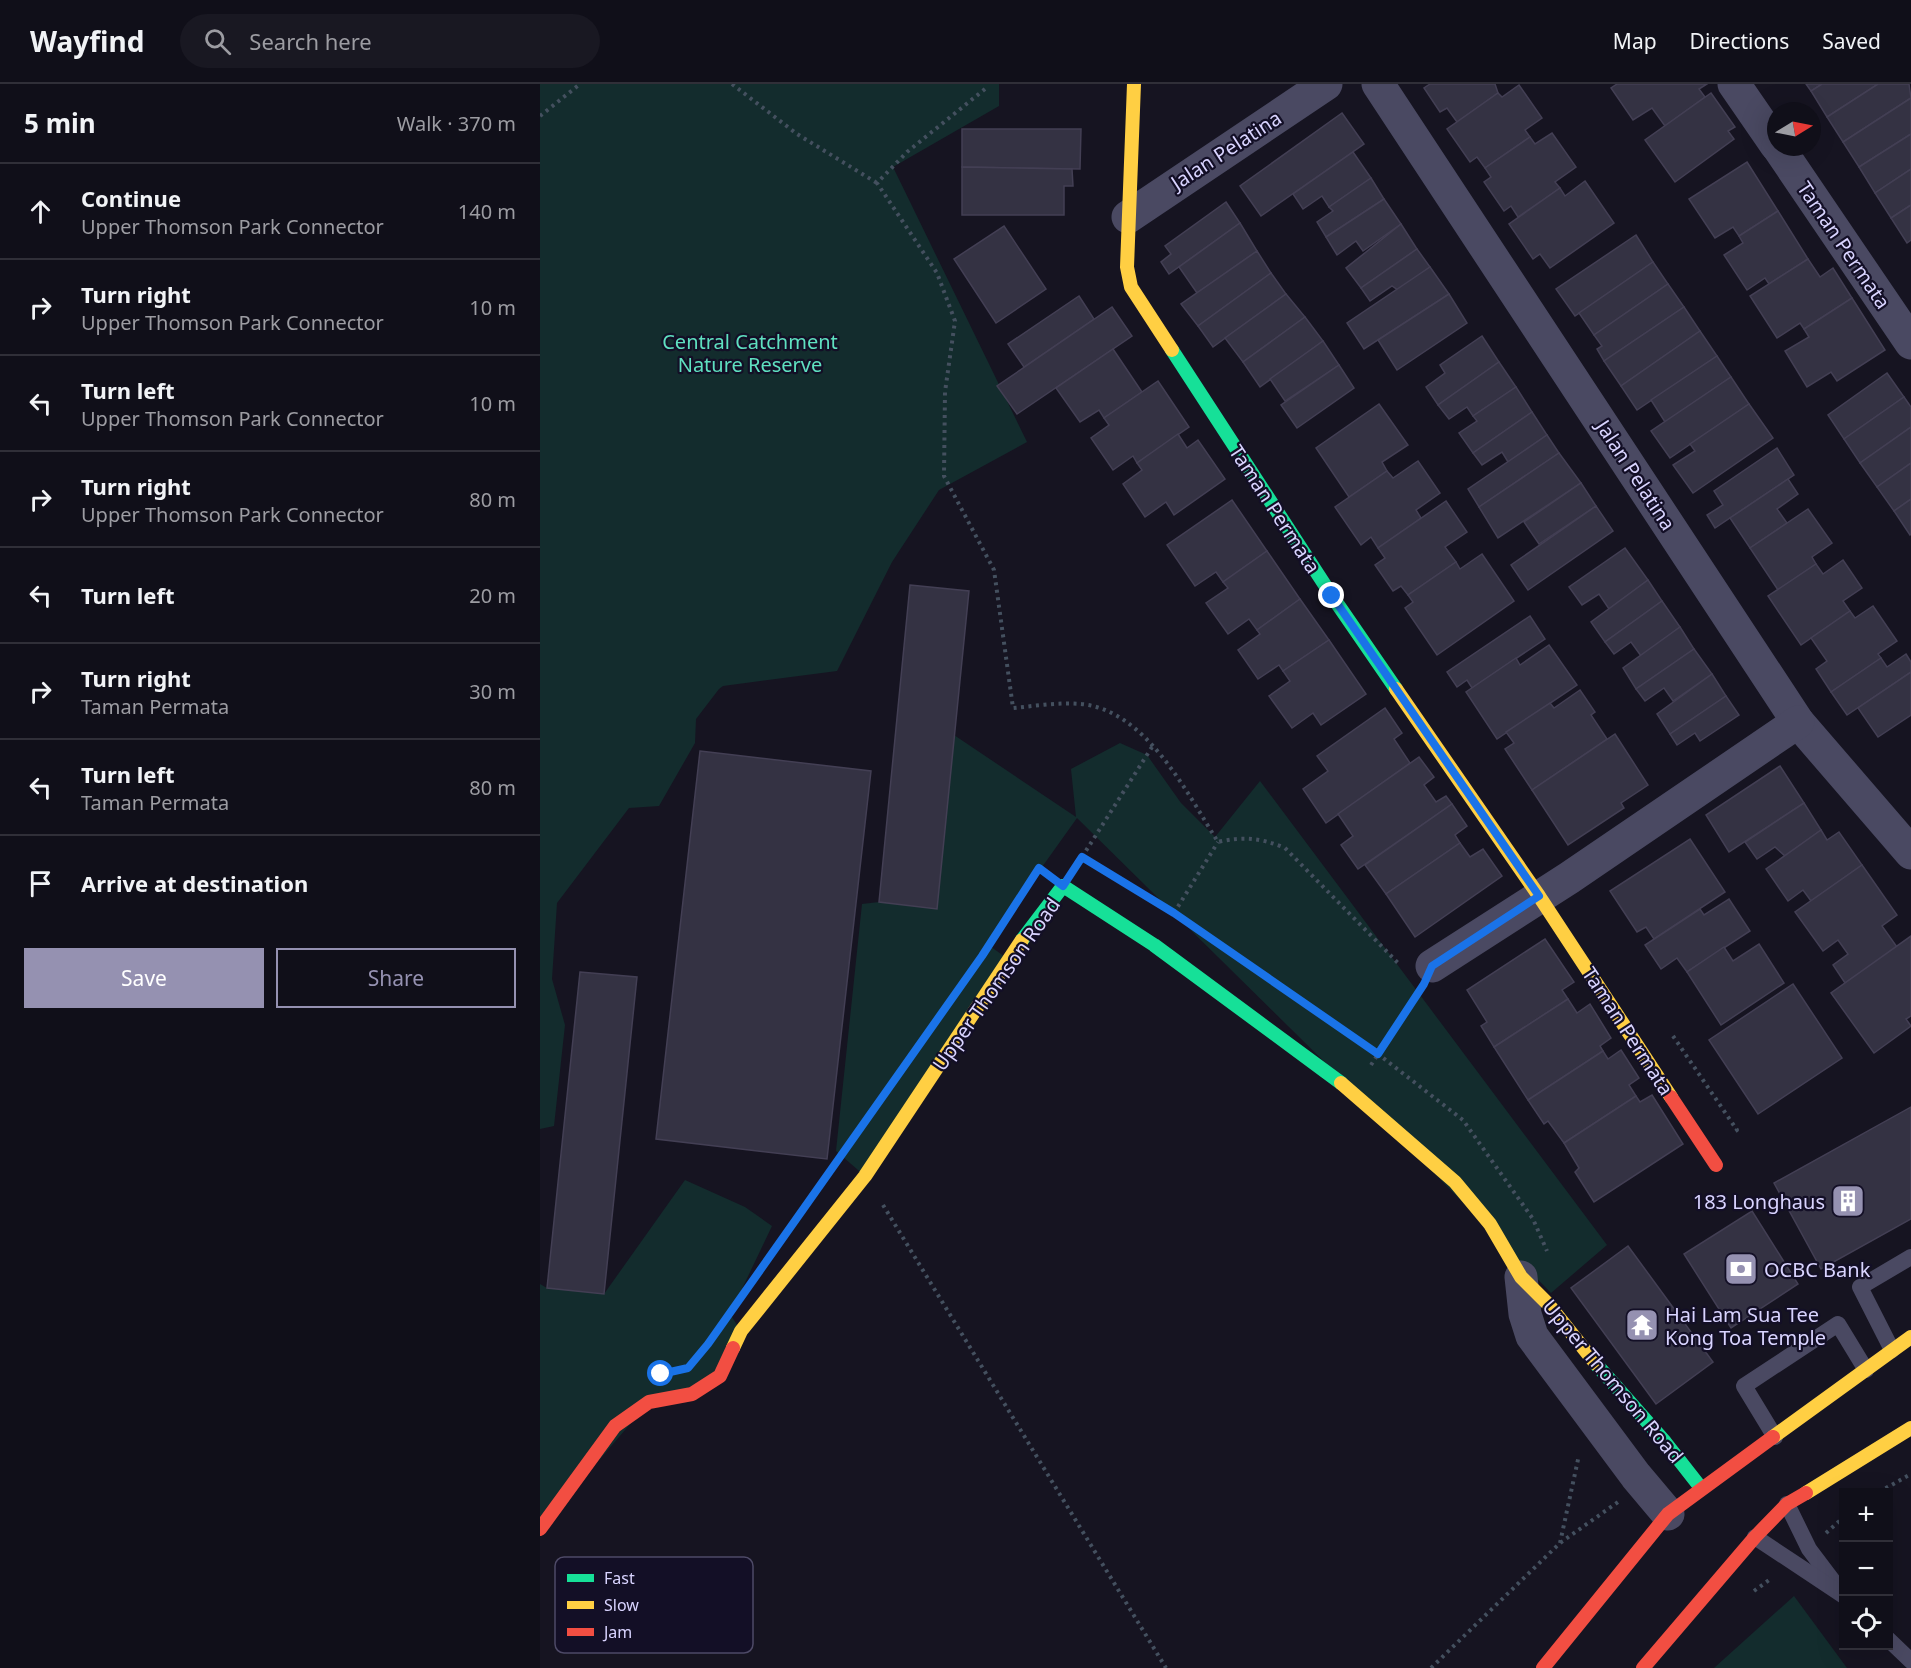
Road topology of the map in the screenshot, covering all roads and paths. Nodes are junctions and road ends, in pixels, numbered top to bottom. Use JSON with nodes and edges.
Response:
{"nodes":[{"id":1,"x":580,"y":84,"type":"edge"},
{"id":2,"x":732,"y":84,"type":"edge"},
{"id":3,"x":1134,"y":84,"type":"edge"},
{"id":4,"x":1326,"y":84,"type":"edge"},
{"id":5,"x":1378,"y":84,"type":"edge"},
{"id":6,"x":1734,"y":84,"type":"edge"},
{"id":7,"x":985,"y":89,"type":"dead end"},
{"id":8,"x":540,"y":116,"type":"edge"},
{"id":9,"x":1767,"y":132,"type":"edge"},
{"id":10,"x":1784,"y":156,"type":"edge"},
{"id":11,"x":877,"y":183,"type":"junction"},
{"id":12,"x":1128,"y":216,"type":"junction"},
{"id":13,"x":1911,"y":343,"type":"edge"},
{"id":14,"x":1798,"y":722,"type":"junction"},
{"id":15,"x":1152,"y":747,"type":"junction"},
{"id":16,"x":1218,"y":842,"type":"junction"},
{"id":17,"x":1911,"y":853,"type":"edge"},
{"id":18,"x":1082,"y":857,"type":"junction"},
{"id":19,"x":1063,"y":886,"type":"junction"},
{"id":20,"x":1539,"y":896,"type":"junction"},
{"id":21,"x":1174,"y":913,"type":"junction"},
{"id":22,"x":1154,"y":945,"type":"junction"},
{"id":23,"x":1428,"y":975,"type":"junction"},
{"id":24,"x":1672,"y":1034,"type":"dead end"},
{"id":25,"x":1378,"y":1054,"type":"junction"},
{"id":26,"x":1354,"y":1093,"type":"junction"},
{"id":27,"x":1707,"y":1152,"type":"junction"},
{"id":28,"x":1716,"y":1165,"type":"dead end"},
{"id":29,"x":865,"y":1176,"type":"junction"},
{"id":30,"x":1911,"y":1257,"type":"edge"},
{"id":31,"x":1551,"y":1262,"type":"dead end"},
{"id":32,"x":1521,"y":1277,"type":"junction"},
{"id":33,"x":1911,"y":1337,"type":"edge"},
{"id":34,"x":1892,"y":1350,"type":"junction"},
{"id":35,"x":1866,"y":1370,"type":"junction"},
{"id":36,"x":1911,"y":1428,"type":"edge"},
{"id":37,"x":1774,"y":1437,"type":"junction"},
{"id":38,"x":1579,"y":1451,"type":"dead end"},
{"id":39,"x":1911,"y":1474,"type":"edge"},
{"id":40,"x":1701,"y":1488,"type":"junction"},
{"id":41,"x":1886,"y":1488,"type":"edge"},
{"id":42,"x":1787,"y":1504,"type":"junction"},
{"id":43,"x":1668,"y":1514,"type":"junction"},
{"id":44,"x":1839,"y":1522,"type":"edge"},
{"id":45,"x":540,"y":1529,"type":"edge"},
{"id":46,"x":1755,"y":1537,"type":"junction"},
{"id":47,"x":1560,"y":1543,"type":"dead end"},
{"id":48,"x":1809,"y":1549,"type":"junction"},
{"id":49,"x":1791,"y":1563,"type":"junction"},
{"id":50,"x":1839,"y":1588,"type":"edge"},
{"id":51,"x":1839,"y":1592,"type":"edge"},
{"id":52,"x":1745,"y":1598,"type":"dead end"},
{"id":53,"x":1893,"y":1644,"type":"edge"},
{"id":54,"x":1911,"y":1660,"type":"edge"},
{"id":55,"x":1166,"y":1668,"type":"edge"},
{"id":56,"x":1544,"y":1668,"type":"edge"},
{"id":57,"x":1643,"y":1668,"type":"edge"}],
"edges":[{"from":1,"to":8,"type":"path"},
{"from":2,"to":11,"type":"path"},
{"from":3,"to":12,"type":"street","name":"Taman Permata"},
{"from":4,"to":12,"type":"street","name":"Jalan Pelatina"},
{"from":5,"to":14,"type":"street","name":"Jalan Pelatina"},
{"from":6,"to":9,"type":"street","name":"Taman Permata"},
{"from":7,"to":11,"type":"path"},
{"from":10,"to":13,"type":"street","name":"Taman Permata"},
{"from":11,"to":15,"type":"path"},
{"from":12,"to":20,"type":"street","name":"Taman Permata"},
{"from":14,"to":17,"type":"street","name":"Jalan Pelatina"},
{"from":14,"to":20,"type":"street"},
{"from":15,"to":16,"type":"path"},
{"from":15,"to":18,"type":"path"},
{"from":16,"to":21,"type":"path"},
{"from":16,"to":23,"type":"path"},
{"from":18,"to":19,"type":"path"},
{"from":18,"to":21,"type":"path"},
{"from":19,"to":22,"type":"street","name":"Upper Thomson Road"},
{"from":19,"to":29,"type":"street","name":"Upper Thomson Road"},
{"from":20,"to":23,"type":"street"},
{"from":20,"to":27,"type":"street","name":"Taman Permata"},
{"from":21,"to":22,"type":"path"},
{"from":21,"to":25,"type":"path"},
{"from":22,"to":26,"type":"street","name":"Upper Thomson Road"},
{"from":23,"to":25,"type":"path"},
{"from":24,"to":27,"type":"path"},
{"from":25,"to":26,"type":"path"},
{"from":25,"to":31,"type":"path"},
{"from":26,"to":32,"type":"street","name":"Upper Thomson Road"},
{"from":27,"to":28,"type":"street","name":"Taman Permata"},
{"from":29,"to":45,"type":"street","name":"Upper Thomson Road"},
{"from":29,"to":55,"type":"path"},
{"from":30,"to":34,"type":"lane"},
{"from":32,"to":40,"type":"street","name":"Upper Thomson Road"},
{"from":32,"to":43,"type":"street","name":"Upper Thomson Road"},
{"from":33,"to":34,"type":"street"},
{"from":34,"to":35,"type":"street"},
{"from":35,"to":37,"type":"street"},
{"from":35,"to":37,"type":"lane"},
{"from":36,"to":42,"type":"street"},
{"from":37,"to":40,"type":"street"},
{"from":38,"to":47,"type":"path"},
{"from":39,"to":41,"type":"path"},
{"from":40,"to":43,"type":"street"},
{"from":42,"to":46,"type":"street"},
{"from":42,"to":48,"type":"lane"},
{"from":43,"to":56,"type":"street"},
{"from":44,"to":48,"type":"path"},
{"from":46,"to":49,"type":"lane"},
{"from":46,"to":57,"type":"street"},
{"from":48,"to":50,"type":"lane"},
{"from":49,"to":51,"type":"lane"},
{"from":49,"to":52,"type":"path"},
{"from":53,"to":54,"type":"lane"}]}
